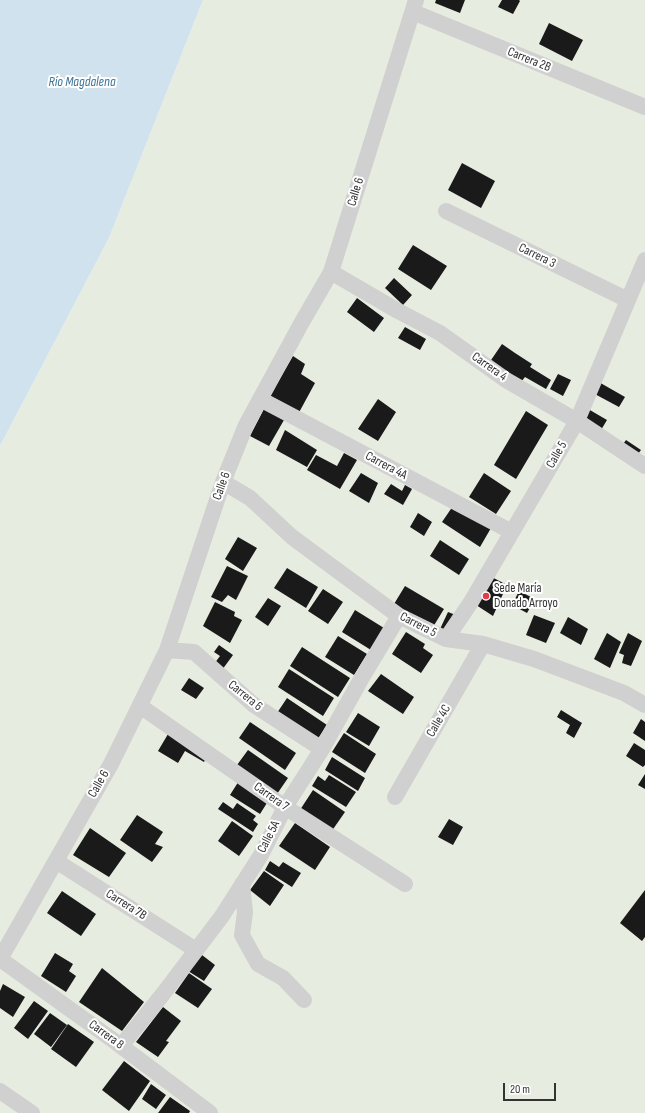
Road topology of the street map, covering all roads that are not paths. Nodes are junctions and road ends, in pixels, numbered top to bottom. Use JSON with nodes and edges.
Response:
{"nodes":[{"id":1,"x":415,"y":6,"type":"edge"},
{"id":2,"x":645,"y":107,"type":"edge"},
{"id":3,"x":446,"y":211,"type":"dead end"},
{"id":4,"x":645,"y":260,"type":"edge"},
{"id":5,"x":331,"y":272,"type":"junction"},
{"id":6,"x":628,"y":300,"type":"junction"},
{"id":7,"x":260,"y":400,"type":"junction"},
{"id":8,"x":577,"y":421,"type":"junction"},
{"id":9,"x":645,"y":466,"type":"edge"},
{"id":10,"x":223,"y":482,"type":"junction"},
{"id":11,"x":512,"y":532,"type":"junction"},
{"id":12,"x":399,"y":616,"type":"junction"},
{"id":13,"x":446,"y":639,"type":"junction"},
{"id":14,"x":483,"y":644,"type":"junction"},
{"id":15,"x":167,"y":650,"type":"junction"},
{"id":16,"x":645,"y":705,"type":"edge"},
{"id":17,"x":140,"y":706,"type":"junction"},
{"id":18,"x":322,"y":749,"type":"junction"},
{"id":19,"x":395,"y":797,"type":"dead end"},
{"id":20,"x":285,"y":807,"type":"junction"},
{"id":21,"x":56,"y":861,"type":"junction"},
{"id":22,"x":242,"y":884,"type":"junction"},
{"id":23,"x":405,"y":884,"type":"dead end"},
{"id":24,"x":196,"y":950,"type":"junction"},
{"id":25,"x":0,"y":959,"type":"edge"},
{"id":26,"x":304,"y":1000,"type":"dead end"},
{"id":27,"x":121,"y":1046,"type":"junction"},
{"id":28,"x":0,"y":1091,"type":"edge"},
{"id":29,"x":32,"y":1113,"type":"edge"},
{"id":30,"x":210,"y":1113,"type":"edge"}],
"edges":[{"from":1,"to":2,"type":"street","name":"Carrera 2B"},
{"from":1,"to":5,"type":"street","name":"Calle 6"},
{"from":3,"to":6,"type":"street","name":"Carrera 3"},
{"from":4,"to":6,"type":"street","name":"Calle 5"},
{"from":5,"to":7,"type":"street","name":"Calle 6"},
{"from":5,"to":8,"type":"street","name":"Carrera 4"},
{"from":6,"to":8,"type":"street","name":"Calle 5"},
{"from":7,"to":10,"type":"street","name":"Calle 6"},
{"from":7,"to":11,"type":"street","name":"Carrera 4A"},
{"from":8,"to":9,"type":"street","name":"Carrera 4"},
{"from":8,"to":11,"type":"street","name":"Calle 5"},
{"from":10,"to":12,"type":"street","name":"Carrera 5"},
{"from":10,"to":15,"type":"street","name":"Calle 6"},
{"from":11,"to":13,"type":"street","name":"Calle 5"},
{"from":12,"to":13,"type":"street","name":"Carrera 5"},
{"from":12,"to":18,"type":"street","name":"Calle 5A"},
{"from":13,"to":14,"type":"street","name":"Carrera 5"},
{"from":14,"to":16,"type":"street","name":"Carrera 5"},
{"from":14,"to":19,"type":"street","name":"Calle 4C"},
{"from":15,"to":17,"type":"street","name":"Calle 6"},
{"from":15,"to":18,"type":"street","name":"Carrera 6"},
{"from":17,"to":20,"type":"street","name":"Carrera 7"},
{"from":17,"to":21,"type":"street","name":"Calle 6"},
{"from":18,"to":20,"type":"street","name":"Calle 5A"},
{"from":20,"to":22,"type":"street","name":"Calle 5A"},
{"from":20,"to":23,"type":"street","name":"Carrera 7"},
{"from":21,"to":24,"type":"street","name":"Carrera 7B"},
{"from":21,"to":25,"type":"street","name":"Calle 6"},
{"from":22,"to":24,"type":"street","name":"Calle 5A"},
{"from":22,"to":26,"type":"street"},
{"from":24,"to":27,"type":"street","name":"Calle 5A"},
{"from":25,"to":27,"type":"street","name":"Carrera 8"},
{"from":27,"to":30,"type":"street","name":"Carrera 8"},
{"from":28,"to":29,"type":"street"}]}
